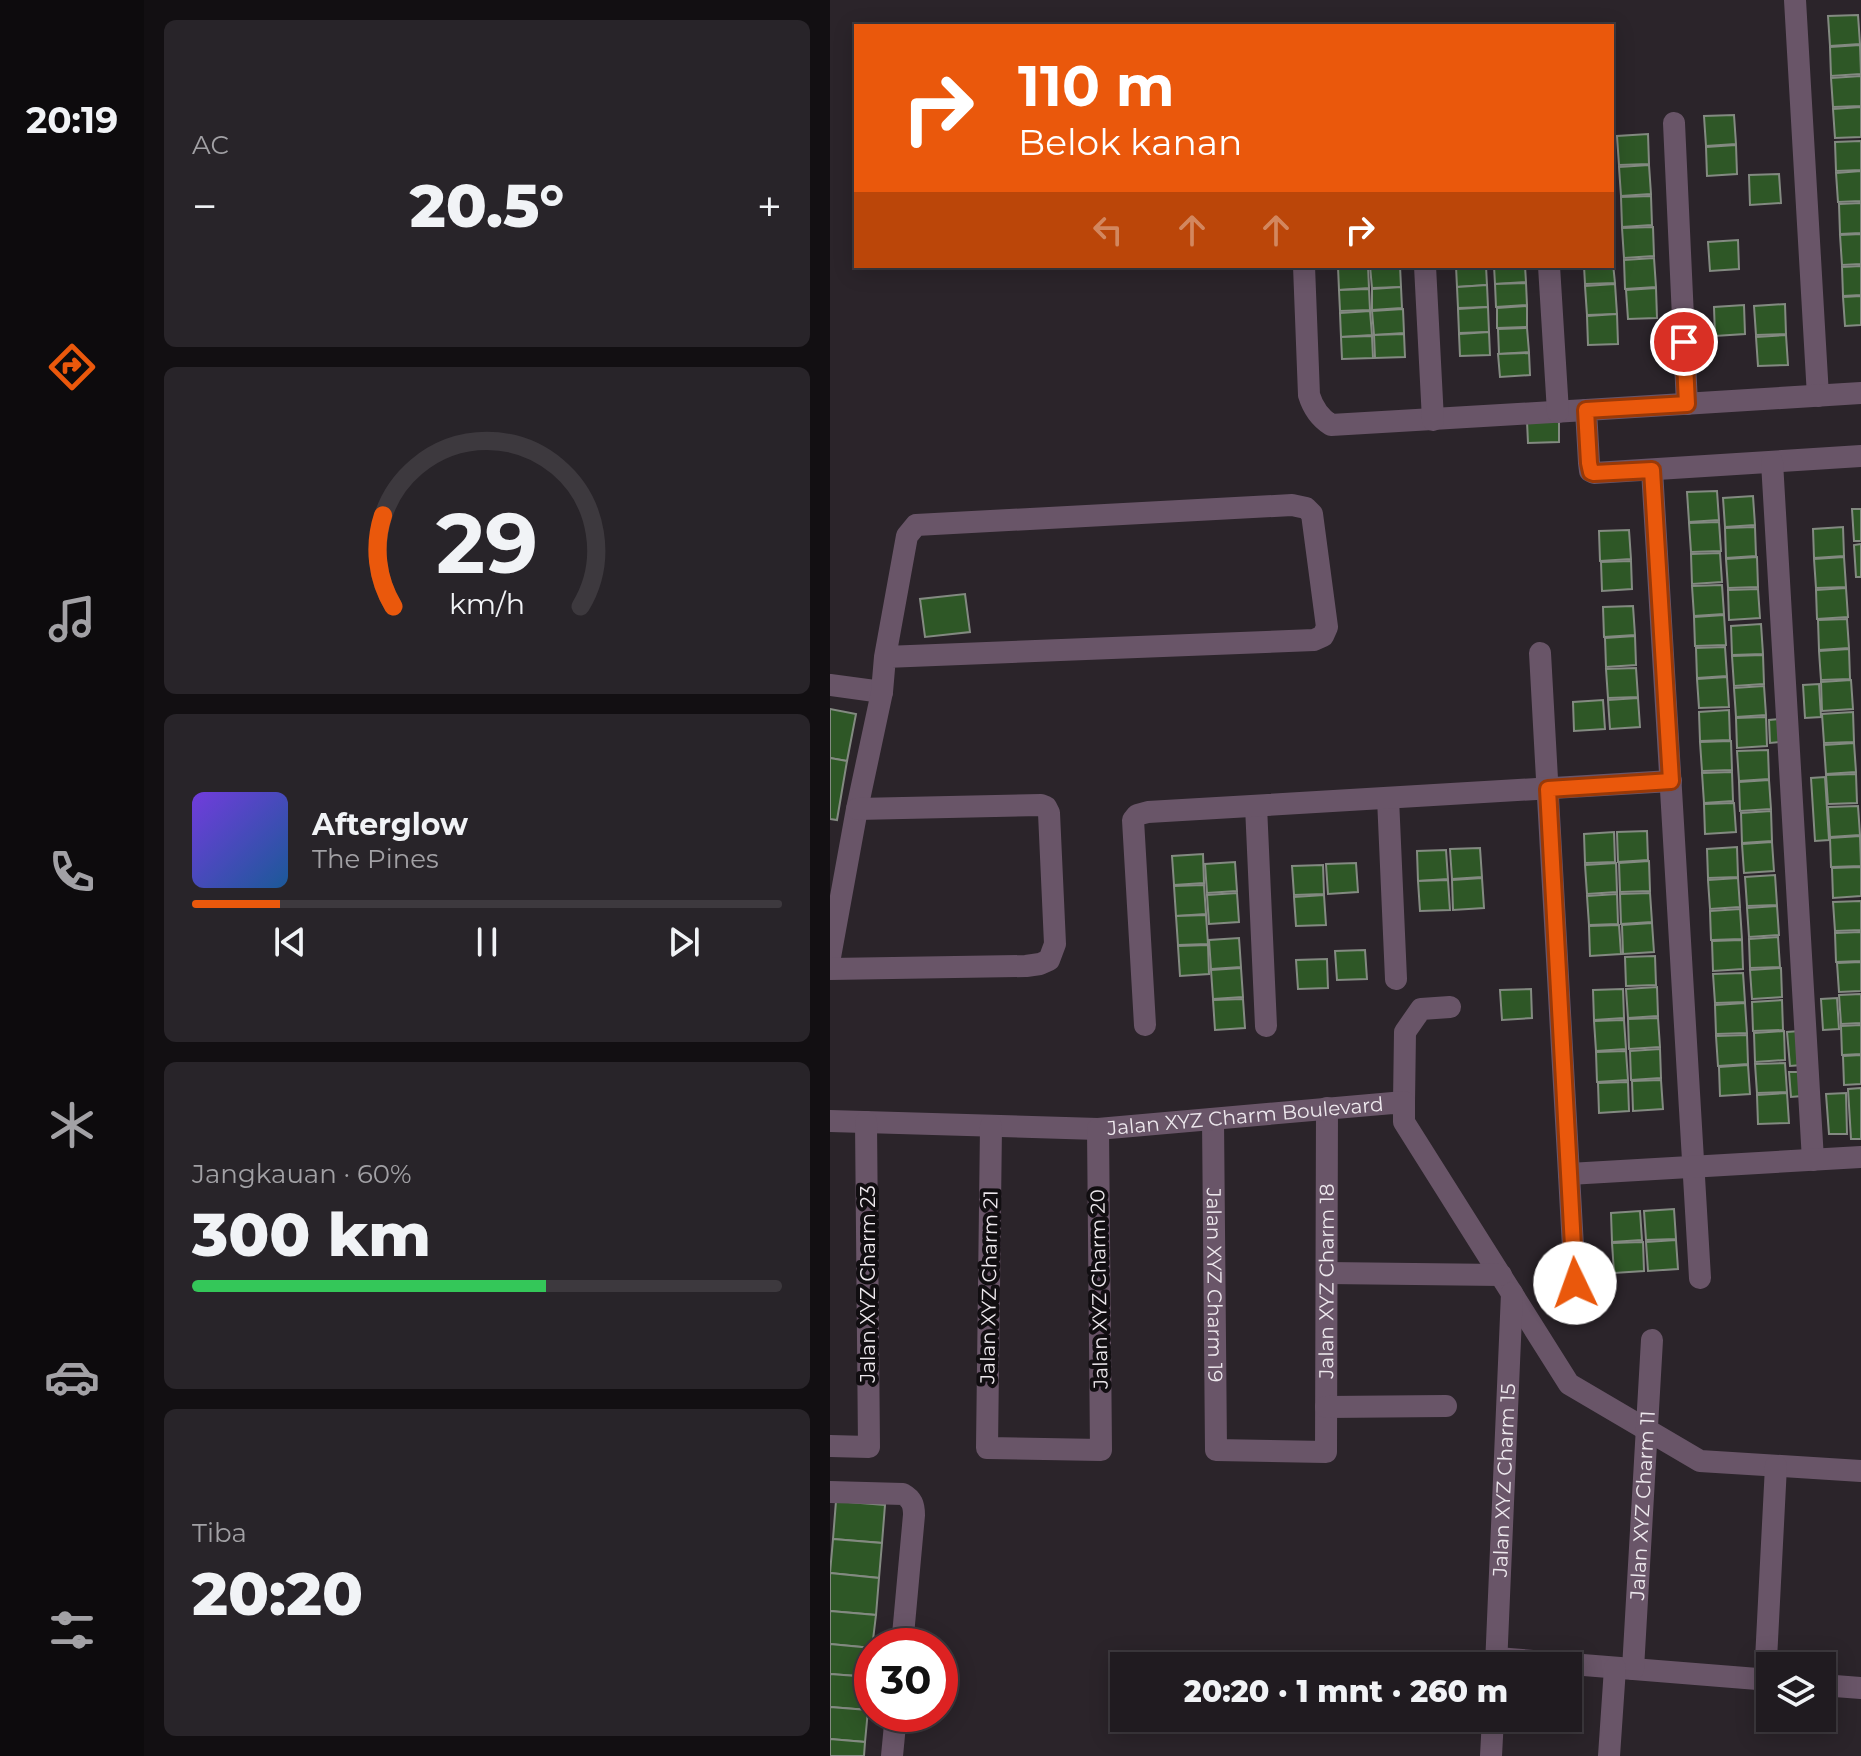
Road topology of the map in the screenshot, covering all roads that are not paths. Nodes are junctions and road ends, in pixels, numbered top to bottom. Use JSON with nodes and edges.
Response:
{"nodes":[{"id":1,"x":1795,"y":0,"type":"edge"},
{"id":2,"x":1674,"y":123,"type":"dead end"},
{"id":3,"x":1304,"y":268,"type":"edge"},
{"id":4,"x":1425,"y":268,"type":"edge"},
{"id":5,"x":1549,"y":268,"type":"edge"},
{"id":6,"x":1861,"y":393,"type":"edge"},
{"id":7,"x":1818,"y":396,"type":"junction"},
{"id":8,"x":1687,"y":404,"type":"junction"},
{"id":9,"x":1586,"y":410,"type":"junction"},
{"id":10,"x":1558,"y":412,"type":"junction"},
{"id":11,"x":1433,"y":420,"type":"junction"},
{"id":12,"x":1861,"y":456,"type":"edge"},
{"id":13,"x":1772,"y":462,"type":"junction"},
{"id":14,"x":1652,"y":470,"type":"junction"},
{"id":15,"x":1540,"y":653,"type":"dead end"},
{"id":16,"x":885,"y":657,"type":"junction"},
{"id":17,"x":830,"y":685,"type":"edge"},
{"id":18,"x":882,"y":692,"type":"junction"},
{"id":19,"x":1671,"y":781,"type":"junction"},
{"id":20,"x":1548,"y":789,"type":"junction"},
{"id":21,"x":1388,"y":798,"type":"junction"},
{"id":22,"x":1256,"y":806,"type":"junction"},
{"id":23,"x":857,"y":809,"type":"junction"},
{"id":24,"x":841,"y":836,"type":"edge"},
{"id":25,"x":830,"y":957,"type":"edge"},
{"id":26,"x":830,"y":969,"type":"edge"},
{"id":27,"x":1396,"y":979,"type":"dead end"},
{"id":28,"x":1450,"y":1007,"type":"dead end"},
{"id":29,"x":1145,"y":1025,"type":"dead end"},
{"id":30,"x":1266,"y":1026,"type":"dead end"},
{"id":31,"x":1404,"y":1102,"type":"junction"},
{"id":32,"x":1327,"y":1108,"type":"junction"},
{"id":33,"x":1213,"y":1119,"type":"junction"},
{"id":34,"x":830,"y":1121,"type":"edge"},
{"id":35,"x":866,"y":1122,"type":"junction"},
{"id":36,"x":991,"y":1126,"type":"junction"},
{"id":37,"x":1098,"y":1129,"type":"junction"},
{"id":38,"x":1861,"y":1157,"type":"edge"},
{"id":39,"x":1813,"y":1160,"type":"junction"},
{"id":40,"x":1693,"y":1167,"type":"junction"},
{"id":41,"x":1569,"y":1174,"type":"junction"},
{"id":42,"x":1327,"y":1273,"type":"junction"},
{"id":43,"x":1700,"y":1278,"type":"dead end"},
{"id":44,"x":1575,"y":1283,"type":"dead end"},
{"id":45,"x":1507,"y":1284,"type":"junction"},
{"id":46,"x":1652,"y":1340,"type":"dead end"},
{"id":47,"x":1446,"y":1406,"type":"dead end"},
{"id":48,"x":1326,"y":1407,"type":"junction"},
{"id":49,"x":1647,"y":1430,"type":"junction"},
{"id":50,"x":830,"y":1446,"type":"edge"},
{"id":51,"x":1101,"y":1450,"type":"joint"},
{"id":52,"x":1326,"y":1452,"type":"joint"},
{"id":53,"x":1776,"y":1466,"type":"junction"},
{"id":54,"x":1861,"y":1471,"type":"edge"},
{"id":55,"x":830,"y":1492,"type":"edge"},
{"id":56,"x":904,"y":1628,"type":"edge"},
{"id":57,"x":1496,"y":1652,"type":"edge"},
{"id":58,"x":1769,"y":1652,"type":"edge"},
{"id":59,"x":1582,"y":1666,"type":"edge"},
{"id":60,"x":1624,"y":1668,"type":"junction"},
{"id":61,"x":1756,"y":1678,"type":"edge"},
{"id":62,"x":1836,"y":1686,"type":"edge"},
{"id":63,"x":1861,"y":1688,"type":"edge"},
{"id":64,"x":894,"y":1732,"type":"edge"},
{"id":65,"x":1492,"y":1732,"type":"edge"},
{"id":66,"x":892,"y":1756,"type":"edge"},
{"id":67,"x":1491,"y":1756,"type":"edge"},
{"id":68,"x":1609,"y":1756,"type":"edge"}],
"edges":[{"from":1,"to":7,"type":"street"},
{"from":2,"to":8,"type":"street"},
{"from":3,"to":11,"type":"street"},
{"from":4,"to":11,"type":"street"},
{"from":5,"to":10,"type":"street"},
{"from":6,"to":7,"type":"street"},
{"from":7,"to":8,"type":"street"},
{"from":8,"to":9,"type":"street"},
{"from":9,"to":10,"type":"street"},
{"from":9,"to":14,"type":"street"},
{"from":10,"to":11,"type":"street"},
{"from":12,"to":13,"type":"street"},
{"from":13,"to":14,"type":"street"},
{"from":13,"to":39,"type":"street"},
{"from":14,"to":19,"type":"street"},
{"from":15,"to":20,"type":"street"},
{"from":16,"to":16,"type":"street"},
{"from":16,"to":18,"type":"street"},
{"from":17,"to":18,"type":"street"},
{"from":18,"to":23,"type":"street"},
{"from":19,"to":20,"type":"street"},
{"from":19,"to":40,"type":"street"},
{"from":20,"to":21,"type":"street"},
{"from":20,"to":41,"type":"street"},
{"from":21,"to":22,"type":"street"},
{"from":21,"to":27,"type":"street"},
{"from":22,"to":29,"type":"street"},
{"from":22,"to":30,"type":"street"},
{"from":23,"to":24,"type":"street"},
{"from":23,"to":26,"type":"street"},
{"from":24,"to":25,"type":"street"},
{"from":28,"to":31,"type":"street"},
{"from":31,"to":32,"type":"street","name":"Jalan XYZ Charm Boulevard"},
{"from":31,"to":45,"type":"street","name":"Jalan XYZ Charm Boulevard"},
{"from":32,"to":33,"type":"street","name":"Jalan XYZ Charm Boulevard"},
{"from":32,"to":42,"type":"street","name":"Jalan XYZ Charm 18"},
{"from":33,"to":37,"type":"street","name":"Jalan XYZ Charm Boulevard"},
{"from":33,"to":52,"type":"street","name":"Jalan XYZ Charm 19"},
{"from":34,"to":35,"type":"street","name":"Jalan XYZ Charm Boulevard"},
{"from":35,"to":36,"type":"street","name":"Jalan XYZ Charm Boulevard"},
{"from":35,"to":50,"type":"street","name":"Jalan XYZ Charm 23"},
{"from":36,"to":37,"type":"street","name":"Jalan XYZ Charm Boulevard"},
{"from":36,"to":51,"type":"street","name":"Jalan XYZ Charm 21"},
{"from":37,"to":51,"type":"street","name":"Jalan XYZ Charm 20"},
{"from":38,"to":39,"type":"street"},
{"from":39,"to":40,"type":"street"},
{"from":40,"to":41,"type":"street"},
{"from":40,"to":43,"type":"street"},
{"from":41,"to":44,"type":"street"},
{"from":42,"to":45,"type":"street"},
{"from":42,"to":48,"type":"street","name":"Jalan XYZ Charm 18"},
{"from":45,"to":49,"type":"street","name":"Jalan XYZ Charm Boulevard"},
{"from":45,"to":57,"type":"street","name":"Jalan XYZ Charm 15"},
{"from":46,"to":49,"type":"street","name":"Jalan XYZ Charm 11"},
{"from":47,"to":48,"type":"street"},
{"from":48,"to":52,"type":"street","name":"Jalan XYZ Charm 18"},
{"from":49,"to":53,"type":"street","name":"Jalan XYZ Charm Boulevard"},
{"from":49,"to":60,"type":"street","name":"Jalan XYZ Charm 11"},
{"from":53,"to":54,"type":"street","name":"Jalan XYZ Charm Boulevard"},
{"from":53,"to":58,"type":"street"},
{"from":55,"to":56,"type":"street"},
{"from":59,"to":60,"type":"street"},
{"from":60,"to":61,"type":"street"},
{"from":60,"to":68,"type":"street","name":"Jalan XYZ Charm 11"},
{"from":62,"to":63,"type":"street"},
{"from":64,"to":66,"type":"street"},
{"from":65,"to":67,"type":"street"}]}
